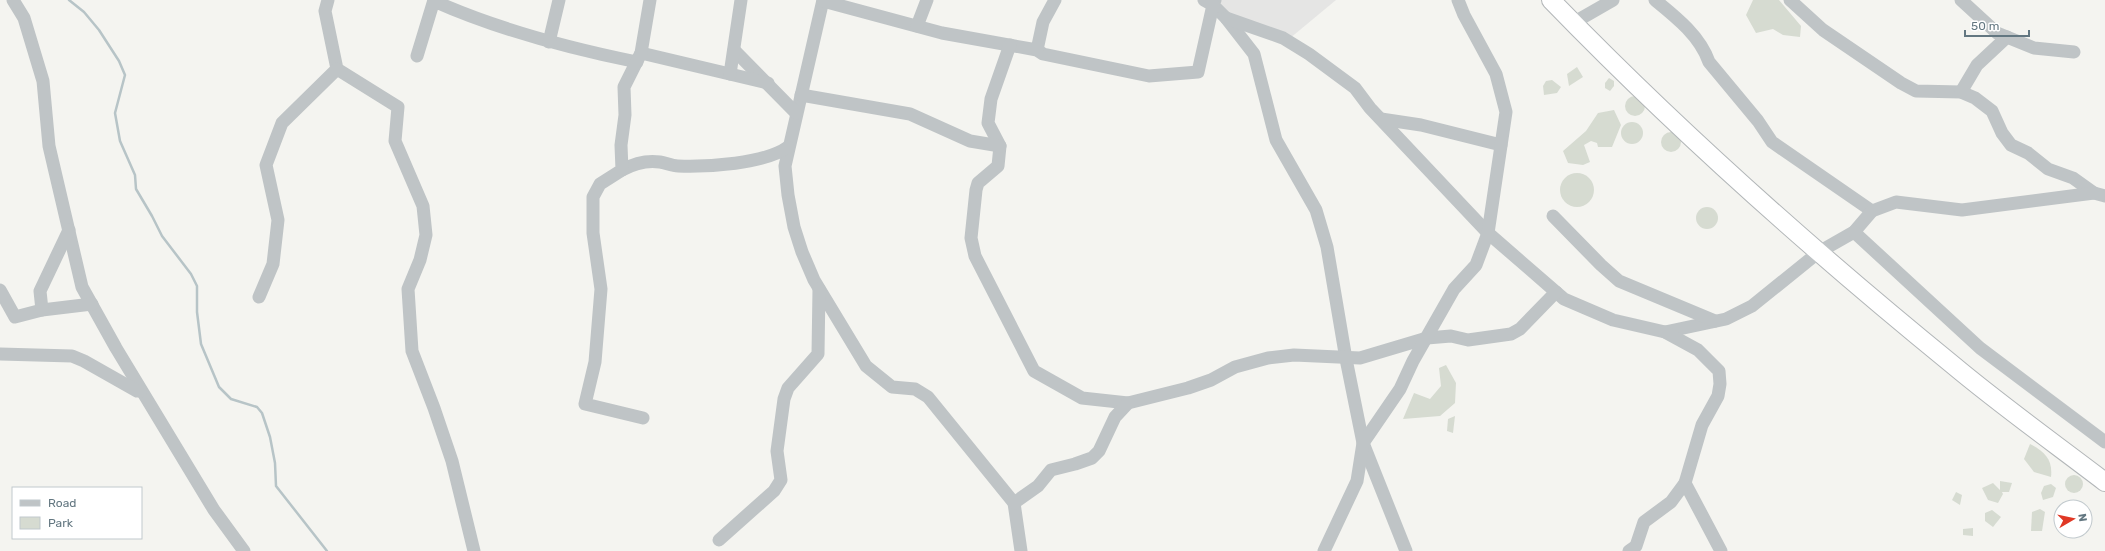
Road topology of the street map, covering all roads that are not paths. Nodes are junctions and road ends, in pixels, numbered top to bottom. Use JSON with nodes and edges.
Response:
{"nodes":[{"id":1,"x":14,"y":0,"type":"edge"},
{"id":2,"x":328,"y":0,"type":"edge"},
{"id":3,"x":559,"y":0,"type":"edge"},
{"id":4,"x":650,"y":0,"type":"edge"},
{"id":5,"x":741,"y":0,"type":"edge"},
{"id":6,"x":823,"y":0,"type":"edge"},
{"id":7,"x":927,"y":0,"type":"edge"},
{"id":8,"x":1055,"y":0,"type":"edge"},
{"id":9,"x":1458,"y":0,"type":"edge"},
{"id":10,"x":1551,"y":0,"type":"edge"},
{"id":11,"x":1613,"y":0,"type":"edge"},
{"id":12,"x":1655,"y":0,"type":"edge"},
{"id":13,"x":1790,"y":0,"type":"edge"},
{"id":14,"x":1961,"y":0,"type":"edge"},
{"id":15,"x":434,"y":1,"type":"edge"},
{"id":16,"x":1208,"y":1,"type":"edge"},
{"id":17,"x":1226,"y":18,"type":"junction"},
{"id":18,"x":1573,"y":23,"type":"junction"},
{"id":19,"x":917,"y":26,"type":"junction"},
{"id":20,"x":2007,"y":37,"type":"junction"},
{"id":21,"x":549,"y":42,"type":"junction"},
{"id":22,"x":1010,"y":45,"type":"junction"},
{"id":23,"x":734,"y":50,"type":"junction"},
{"id":24,"x":1036,"y":50,"type":"junction"},
{"id":25,"x":2074,"y":52,"type":"dead end"},
{"id":26,"x":417,"y":56,"type":"dead end"},
{"id":27,"x":639,"y":57,"type":"junction"},
{"id":28,"x":337,"y":69,"type":"junction"},
{"id":29,"x":730,"y":74,"type":"junction"},
{"id":30,"x":768,"y":83,"type":"junction"},
{"id":31,"x":1961,"y":92,"type":"junction"},
{"id":32,"x":801,"y":95,"type":"junction"},
{"id":33,"x":796,"y":112,"type":"junction"},
{"id":34,"x":1380,"y":119,"type":"junction"},
{"id":35,"x":1501,"y":145,"type":"junction"},
{"id":36,"x":1000,"y":146,"type":"junction"},
{"id":37,"x":788,"y":147,"type":"junction"},
{"id":38,"x":622,"y":170,"type":"junction"},
{"id":39,"x":2100,"y":195,"type":"edge"},
{"id":40,"x":1872,"y":211,"type":"junction"},
{"id":41,"x":1553,"y":216,"type":"dead end"},
{"id":42,"x":69,"y":230,"type":"junction"},
{"id":43,"x":1854,"y":232,"type":"junction"},
{"id":44,"x":1488,"y":233,"type":"junction"},
{"id":45,"x":1820,"y":252,"type":"junction"},
{"id":46,"x":819,"y":289,"type":"junction"},
{"id":47,"x":0,"y":290,"type":"edge"},
{"id":48,"x":1556,"y":292,"type":"junction"},
{"id":49,"x":259,"y":297,"type":"dead end"},
{"id":50,"x":92,"y":304,"type":"junction"},
{"id":51,"x":42,"y":310,"type":"junction"},
{"id":52,"x":1715,"y":321,"type":"junction"},
{"id":53,"x":1665,"y":332,"type":"junction"},
{"id":54,"x":1427,"y":338,"type":"junction"},
{"id":55,"x":0,"y":354,"type":"edge"},
{"id":56,"x":1346,"y":359,"type":"junction"},
{"id":57,"x":141,"y":391,"type":"junction"},
{"id":58,"x":1128,"y":403,"type":"junction"},
{"id":59,"x":643,"y":418,"type":"dead end"},
{"id":60,"x":2105,"y":442,"type":"edge"},
{"id":61,"x":1363,"y":443,"type":"junction"},
{"id":62,"x":2105,"y":482,"type":"edge"},
{"id":63,"x":1686,"y":483,"type":"junction"},
{"id":64,"x":1014,"y":503,"type":"junction"},
{"id":65,"x":720,"y":540,"type":"dead end"},
{"id":66,"x":244,"y":551,"type":"edge"},
{"id":67,"x":474,"y":551,"type":"edge"},
{"id":68,"x":1021,"y":551,"type":"edge"},
{"id":69,"x":1324,"y":551,"type":"edge"},
{"id":70,"x":1406,"y":551,"type":"edge"},
{"id":71,"x":1629,"y":551,"type":"edge"},
{"id":72,"x":1721,"y":551,"type":"edge"}],
"edges":[{"from":1,"to":42,"type":"street"},
{"from":2,"to":28,"type":"street"},
{"from":3,"to":21,"type":"street"},
{"from":4,"to":27,"type":"street"},
{"from":5,"to":23,"type":"street"},
{"from":6,"to":19,"type":"street"},
{"from":6,"to":32,"type":"street"},
{"from":7,"to":19,"type":"street"},
{"from":8,"to":24,"type":"street"},
{"from":9,"to":35,"type":"street"},
{"from":10,"to":18,"type":"highway"},
{"from":11,"to":18,"type":"street"},
{"from":12,"to":40,"type":"street"},
{"from":13,"to":31,"type":"street"},
{"from":14,"to":20,"type":"street"},
{"from":15,"to":21,"type":"street"},
{"from":15,"to":26,"type":"street"},
{"from":16,"to":17,"type":"street"},
{"from":16,"to":24,"type":"street"},
{"from":17,"to":34,"type":"street"},
{"from":17,"to":56,"type":"street"},
{"from":18,"to":45,"type":"highway"},
{"from":19,"to":22,"type":"street"},
{"from":20,"to":25,"type":"street"},
{"from":20,"to":31,"type":"street"},
{"from":21,"to":27,"type":"street"},
{"from":22,"to":24,"type":"street"},
{"from":22,"to":36,"type":"street"},
{"from":23,"to":29,"type":"street"},
{"from":23,"to":30,"type":"street"},
{"from":27,"to":29,"type":"street"},
{"from":27,"to":38,"type":"street"},
{"from":28,"to":49,"type":"street"},
{"from":28,"to":67,"type":"street"},
{"from":29,"to":30,"type":"street"},
{"from":30,"to":33,"type":"street"},
{"from":31,"to":39,"type":"street"},
{"from":32,"to":33,"type":"street"},
{"from":32,"to":36,"type":"street"},
{"from":33,"to":37,"type":"street"},
{"from":34,"to":35,"type":"street"},
{"from":34,"to":44,"type":"street"},
{"from":35,"to":44,"type":"street"},
{"from":36,"to":58,"type":"street"},
{"from":37,"to":38,"type":"street"},
{"from":37,"to":46,"type":"street"},
{"from":38,"to":59,"type":"street"},
{"from":39,"to":40,"type":"street"},
{"from":40,"to":43,"type":"street"},
{"from":41,"to":52,"type":"street"},
{"from":42,"to":50,"type":"street"},
{"from":42,"to":51,"type":"street"},
{"from":43,"to":45,"type":"street"},
{"from":43,"to":60,"type":"street"},
{"from":44,"to":48,"type":"street"},
{"from":44,"to":54,"type":"street"},
{"from":45,"to":52,"type":"street"},
{"from":45,"to":62,"type":"highway"},
{"from":46,"to":64,"type":"street"},
{"from":46,"to":65,"type":"street"},
{"from":47,"to":51,"type":"street"},
{"from":48,"to":53,"type":"street"},
{"from":48,"to":54,"type":"street"},
{"from":50,"to":51,"type":"street"},
{"from":50,"to":57,"type":"street"},
{"from":52,"to":53,"type":"street"},
{"from":53,"to":63,"type":"street"},
{"from":54,"to":56,"type":"street"},
{"from":54,"to":61,"type":"street"},
{"from":55,"to":57,"type":"street"},
{"from":56,"to":58,"type":"street"},
{"from":56,"to":61,"type":"street"},
{"from":57,"to":66,"type":"street"},
{"from":58,"to":64,"type":"street"},
{"from":61,"to":69,"type":"street"},
{"from":61,"to":70,"type":"street"},
{"from":63,"to":71,"type":"street"},
{"from":63,"to":72,"type":"street"},
{"from":64,"to":68,"type":"street"}]}
